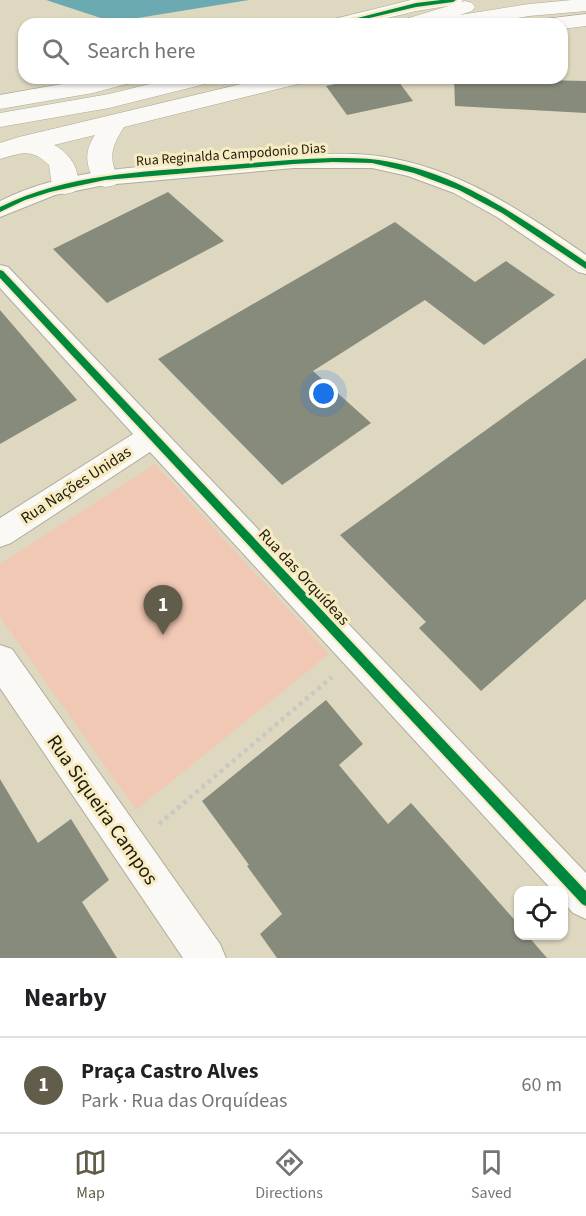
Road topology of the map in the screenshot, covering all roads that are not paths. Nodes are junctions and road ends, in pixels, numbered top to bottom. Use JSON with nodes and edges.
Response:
{"nodes":[{"id":1,"x":453,"y":0,"type":"edge"},
{"id":2,"x":496,"y":0,"type":"edge"},
{"id":3,"x":586,"y":5,"type":"edge"},
{"id":4,"x":361,"y":18,"type":"edge"},
{"id":5,"x":427,"y":18,"type":"edge"},
{"id":6,"x":481,"y":18,"type":"edge"},
{"id":7,"x":586,"y":20,"type":"edge"},
{"id":8,"x":568,"y":22,"type":"edge"},
{"id":9,"x":97,"y":84,"type":"edge"},
{"id":10,"x":177,"y":84,"type":"edge"},
{"id":11,"x":270,"y":84,"type":"edge"},
{"id":12,"x":0,"y":102,"type":"edge"},
{"id":13,"x":0,"y":120,"type":"edge"},
{"id":14,"x":115,"y":123,"type":"junction"},
{"id":15,"x":28,"y":142,"type":"junction"},
{"id":16,"x":0,"y":150,"type":"edge"},
{"id":17,"x":106,"y":179,"type":"junction"},
{"id":18,"x":65,"y":186,"type":"junction"},
{"id":19,"x":0,"y":210,"type":"edge"},
{"id":20,"x":586,"y":266,"type":"edge"},
{"id":21,"x":0,"y":273,"type":"edge"},
{"id":22,"x":152,"y":436,"type":"junction"},
{"id":23,"x":0,"y":534,"type":"edge"},
{"id":24,"x":0,"y":660,"type":"edge"},
{"id":25,"x":586,"y":900,"type":"edge"},
{"id":26,"x":206,"y":958,"type":"edge"}],
"edges":[{"from":1,"to":4,"type":"main road"},
{"from":2,"to":5,"type":"main road"},
{"from":3,"to":6,"type":"main road"},
{"from":7,"to":8,"type":"main road"},
{"from":9,"to":12,"type":"main road"},
{"from":10,"to":13,"type":"main road"},
{"from":11,"to":14,"type":"main road"},
{"from":14,"to":15,"type":"main road"},
{"from":14,"to":17,"type":"main road"},
{"from":15,"to":16,"type":"main road"},
{"from":15,"to":18,"type":"main road"},
{"from":17,"to":18,"type":"street","name":"Rua Reginalda Campodonio Dias"},
{"from":17,"to":20,"type":"street","name":"Rua Reginalda Campodonio Dias"},
{"from":18,"to":19,"type":"street","name":"Rua Reginalda Campodonio Dias"},
{"from":21,"to":22,"type":"street","name":"Rua das Orquídeas"},
{"from":22,"to":23,"type":"street","name":"Rua Nações Unidas"},
{"from":22,"to":25,"type":"street","name":"Rua das Orquídeas"},
{"from":24,"to":26,"type":"street","name":"Rua Siqueira Campos"}]}
